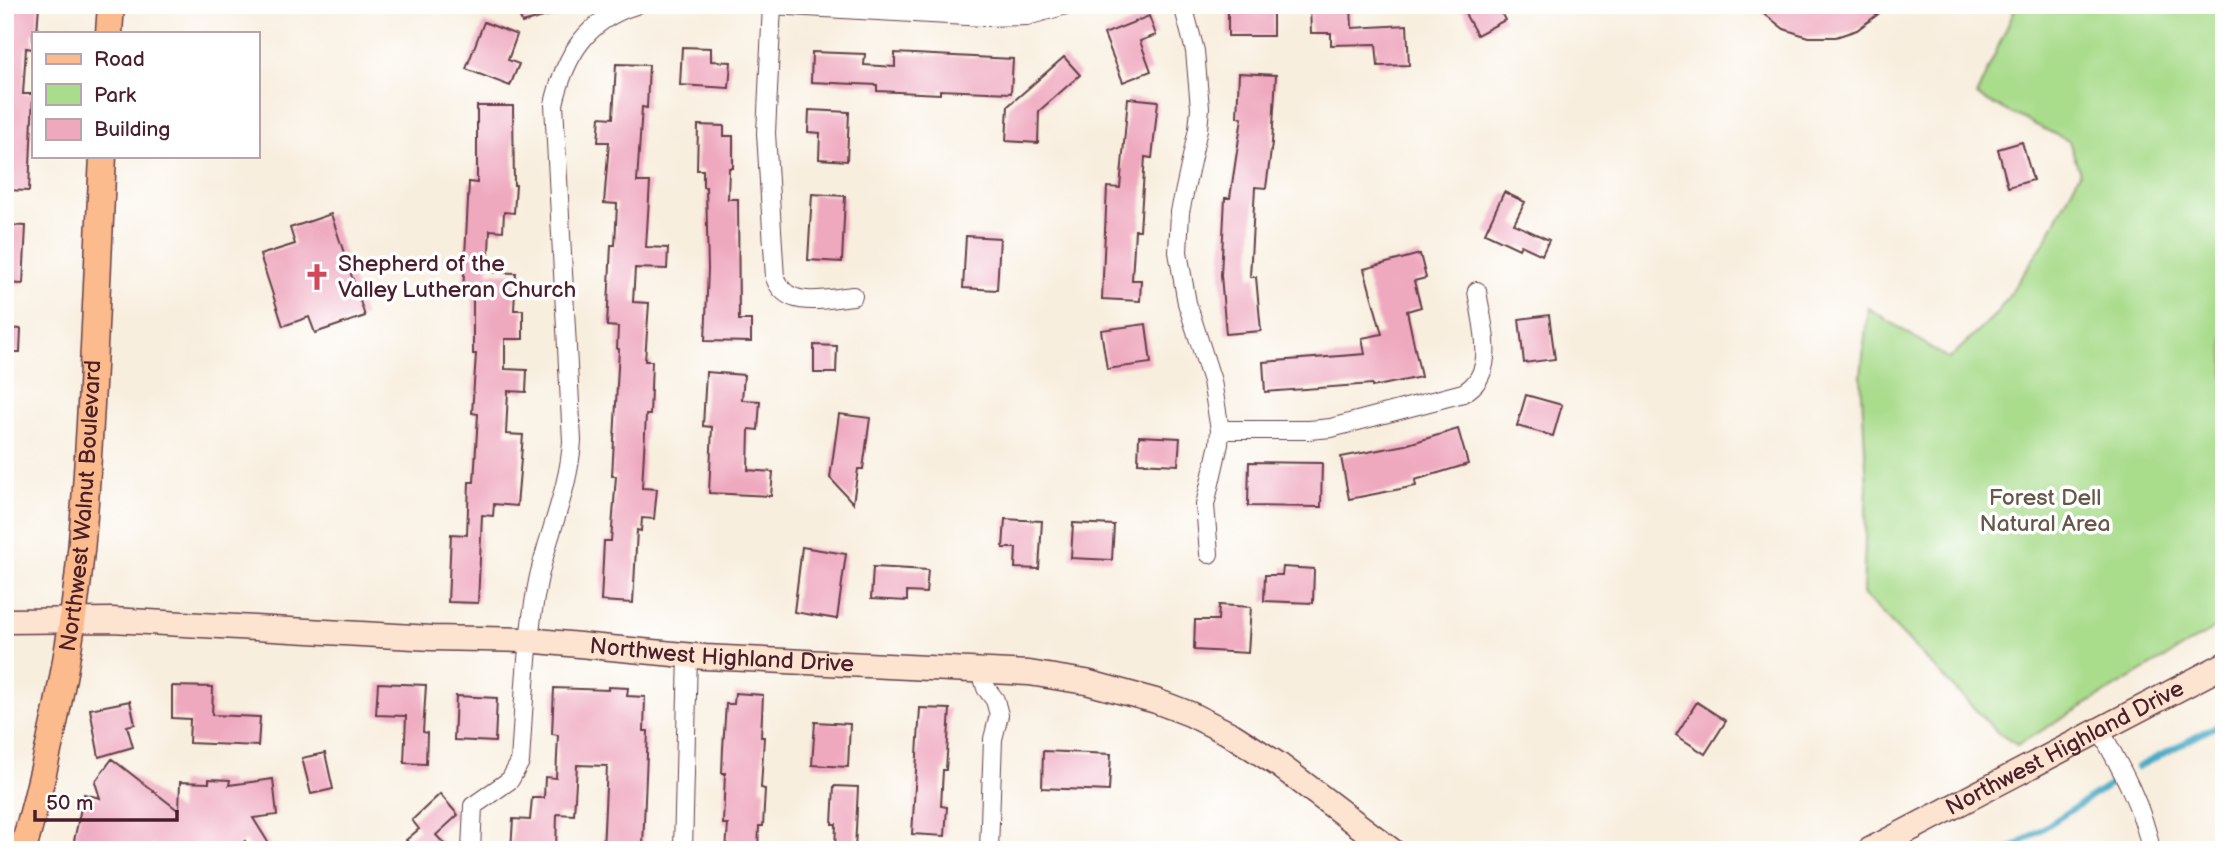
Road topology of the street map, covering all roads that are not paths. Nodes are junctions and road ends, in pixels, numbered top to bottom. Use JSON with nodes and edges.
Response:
{"nodes":[{"id":1,"x":111,"y":5,"type":"edge"},
{"id":2,"x":636,"y":5,"type":"edge"},
{"id":3,"x":772,"y":5,"type":"edge"},
{"id":4,"x":1066,"y":5,"type":"edge"},
{"id":5,"x":1183,"y":5,"type":"edge"},
{"id":6,"x":985,"y":11,"type":"edge"},
{"id":7,"x":110,"y":32,"type":"edge"},
{"id":8,"x":103,"y":158,"type":"edge"},
{"id":9,"x":1477,"y":291,"type":"dead end"},
{"id":10,"x":853,"y":296,"type":"dead end"},
{"id":11,"x":1220,"y":430,"type":"junction"},
{"id":12,"x":1209,"y":554,"type":"dead end"},
{"id":13,"x":5,"y":621,"type":"edge"},
{"id":14,"x":71,"y":622,"type":"junction"},
{"id":15,"x":527,"y":640,"type":"junction"},
{"id":16,"x":688,"y":655,"type":"junction"},
{"id":17,"x":2224,"y":666,"type":"edge"},
{"id":18,"x":981,"y":671,"type":"junction"},
{"id":19,"x":2100,"y":730,"type":"junction"},
{"id":20,"x":23,"y":850,"type":"edge"},
{"id":21,"x":471,"y":850,"type":"edge"},
{"id":22,"x":683,"y":850,"type":"edge"},
{"id":23,"x":989,"y":850,"type":"edge"},
{"id":24,"x":1391,"y":850,"type":"edge"},
{"id":25,"x":1870,"y":850,"type":"edge"},
{"id":26,"x":2151,"y":850,"type":"edge"}],
"edges":[{"from":1,"to":7,"type":"main road"},
{"from":2,"to":15,"type":"street"},
{"from":3,"to":6,"type":"street"},
{"from":3,"to":10,"type":"street"},
{"from":4,"to":6,"type":"street"},
{"from":5,"to":11,"type":"street"},
{"from":8,"to":14,"type":"main road","name":"Northwest Walnut Boulevard"},
{"from":9,"to":11,"type":"street"},
{"from":11,"to":12,"type":"street"},
{"from":13,"to":14,"type":"main road","name":"Northwest Highland Drive"},
{"from":14,"to":15,"type":"main road","name":"Northwest Highland Drive"},
{"from":14,"to":20,"type":"main road","name":"Northwest Walnut Boulevard"},
{"from":15,"to":16,"type":"main road","name":"Northwest Highland Drive"},
{"from":15,"to":21,"type":"street"},
{"from":16,"to":18,"type":"main road","name":"Northwest Highland Drive"},
{"from":16,"to":22,"type":"street"},
{"from":17,"to":19,"type":"main road","name":"Northwest Highland Drive"},
{"from":18,"to":23,"type":"street"},
{"from":18,"to":24,"type":"main road","name":"Northwest Highland Drive"},
{"from":19,"to":25,"type":"main road","name":"Northwest Highland Drive"},
{"from":19,"to":26,"type":"street"}]}
